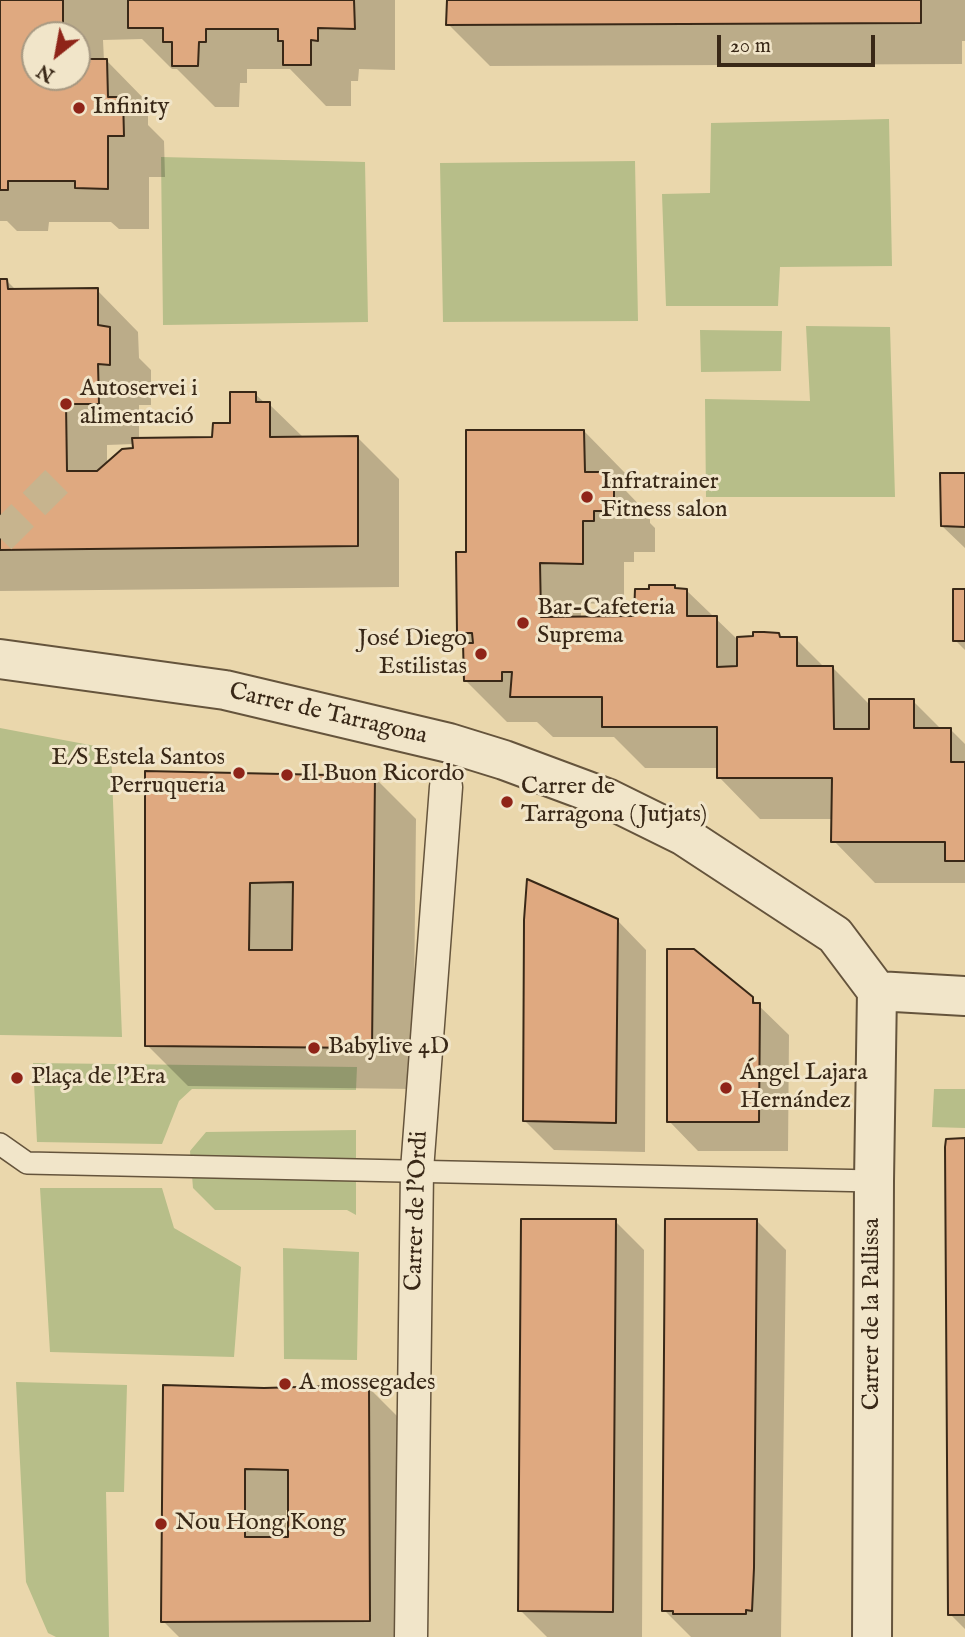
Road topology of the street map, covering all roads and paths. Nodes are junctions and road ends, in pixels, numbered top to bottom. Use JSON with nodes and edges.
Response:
{"nodes":[{"id":1,"x":0,"y":659,"type":"edge"},
{"id":2,"x":446,"y":787,"type":"dead end"},
{"id":3,"x":877,"y":991,"type":"junction"},
{"id":4,"x":965,"y":996,"type":"edge"},
{"id":5,"x":0,"y":1144,"type":"edge"},
{"id":6,"x":417,"y":1170,"type":"junction"},
{"id":7,"x":874,"y":1181,"type":"junction"},
{"id":8,"x":411,"y":1637,"type":"edge"},
{"id":9,"x":872,"y":1637,"type":"edge"}],
"edges":[{"from":1,"to":3,"type":"street","name":"Carrer de Tarragona"},
{"from":2,"to":6,"type":"street","name":"Carrer de l'Ordi"},
{"from":3,"to":4,"type":"street"},
{"from":3,"to":7,"type":"street","name":"Carrer de la Pallissa"},
{"from":5,"to":6,"type":"lane"},
{"from":6,"to":7,"type":"lane"},
{"from":6,"to":8,"type":"street","name":"Carrer de l'Ordi"},
{"from":7,"to":9,"type":"street","name":"Carrer de la Pallissa"}]}
